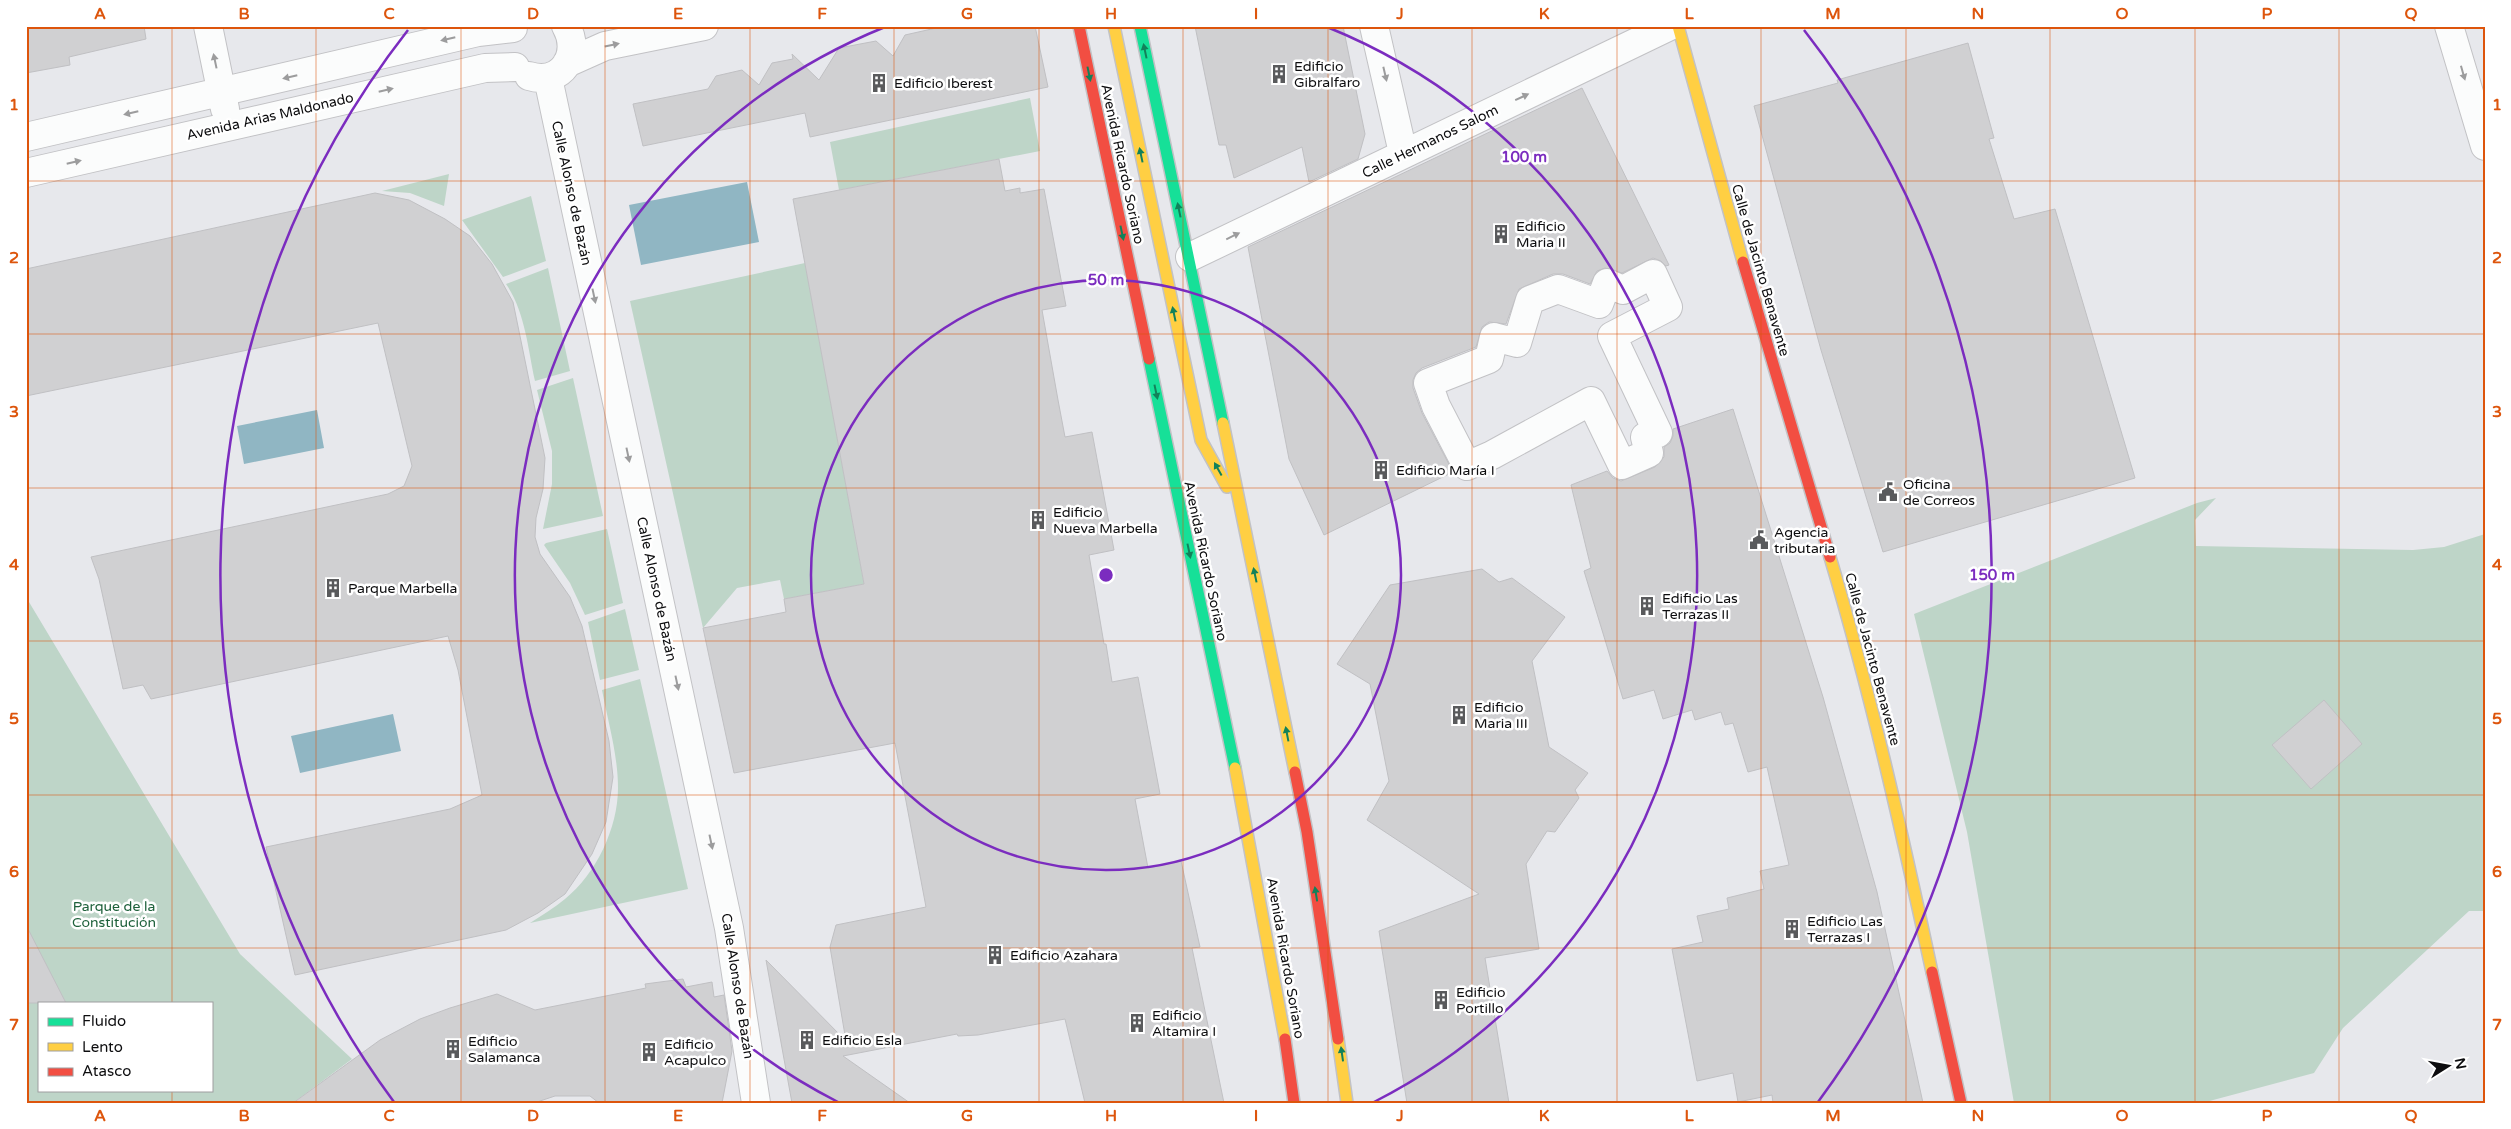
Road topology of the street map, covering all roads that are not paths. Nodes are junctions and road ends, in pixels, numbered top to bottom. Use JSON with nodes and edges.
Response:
{"nodes":[{"id":1,"x":208,"y":26,"type":"edge"},
{"id":2,"x":566,"y":26,"type":"edge"},
{"id":3,"x":704,"y":26,"type":"edge"},
{"id":4,"x":1079,"y":26,"type":"edge"},
{"id":5,"x":1114,"y":26,"type":"edge"},
{"id":6,"x":1140,"y":26,"type":"edge"},
{"id":7,"x":1374,"y":26,"type":"edge"},
{"id":8,"x":1670,"y":26,"type":"edge"},
{"id":9,"x":1678,"y":26,"type":"edge"},
{"id":10,"x":2449,"y":26,"type":"edge"},
{"id":11,"x":514,"y":27,"type":"edge"},
{"id":12,"x":671,"y":30,"type":"edge"},
{"id":13,"x":516,"y":67,"type":"junction"},
{"id":14,"x":558,"y":71,"type":"junction"},
{"id":15,"x":222,"y":93,"type":"junction"},
{"id":16,"x":229,"y":126,"type":"junction"},
{"id":17,"x":26,"y":136,"type":"edge"},
{"id":18,"x":2485,"y":146,"type":"edge"},
{"id":19,"x":1403,"y":153,"type":"junction"},
{"id":20,"x":26,"y":173,"type":"edge"},
{"id":21,"x":1190,"y":257,"type":"junction"},
{"id":22,"x":1591,"y":401,"type":"joint"},
{"id":23,"x":1241,"y":512,"type":"junction"},
{"id":24,"x":756,"y":1103,"type":"edge"},
{"id":25,"x":1294,"y":1103,"type":"edge"},
{"id":26,"x":1348,"y":1103,"type":"edge"},
{"id":27,"x":1961,"y":1103,"type":"edge"}],
"edges":[{"from":15,"to":1,"type":"street","one_way":true},
{"from":2,"to":14,"type":"street","name":"Calle Alonso de Bazán"},
{"from":3,"to":12,"type":"street"},
{"from":4,"to":25,"type":"main road","name":"Avenida Ricardo Soriano","one_way":true},
{"from":23,"to":5,"type":"main road","name":"Avenida Ricardo Soriano","one_way":true},
{"from":21,"to":6,"type":"main road","name":"Avenida Ricardo Soriano","one_way":true},
{"from":7,"to":19,"type":"street","one_way":true},
{"from":19,"to":8,"type":"street","name":"Calle Hermanos Salom","one_way":true},
{"from":9,"to":27,"type":"main road","name":"Calle de Jacinto Benavente"},
{"from":10,"to":18,"type":"street","one_way":true},
{"from":11,"to":13,"type":"street"},
{"from":11,"to":15,"type":"street","one_way":true},
{"from":14,"to":12,"type":"street","one_way":true},
{"from":13,"to":14,"type":"street"},
{"from":16,"to":13,"type":"street","name":"Avenida Arias Maldonado","one_way":true},
{"from":14,"to":24,"type":"street","name":"Calle Alonso de Bazán","one_way":true},
{"from":15,"to":16,"type":"street"},
{"from":15,"to":17,"type":"street","one_way":true},
{"from":20,"to":16,"type":"street","name":"Avenida Arias Maldonado","one_way":true},
{"from":21,"to":19,"type":"street","name":"Calle Hermanos Salom","one_way":true},
{"from":21,"to":23,"type":"main road","name":"Avenida Ricardo Soriano"},
{"from":22,"to":22,"type":"street"},
{"from":26,"to":23,"type":"main road","name":"Avenida Ricardo Soriano","one_way":true}]}
